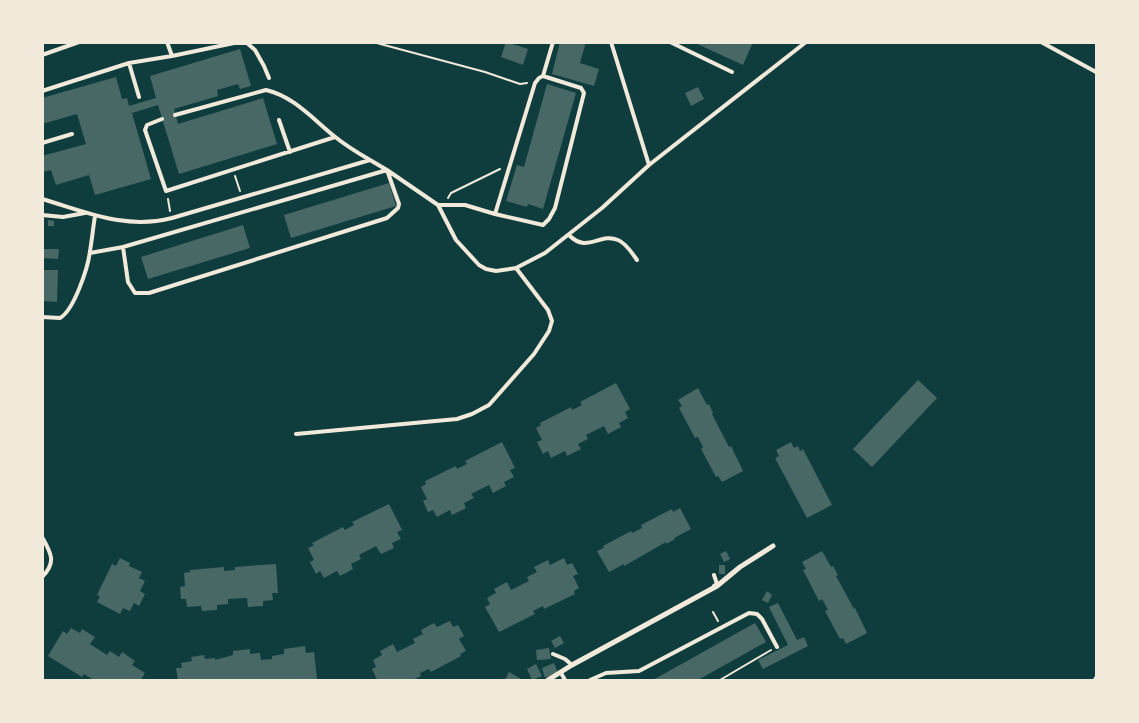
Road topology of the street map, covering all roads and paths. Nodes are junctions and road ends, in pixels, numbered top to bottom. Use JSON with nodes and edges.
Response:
{"nodes":[{"id":1,"x":79,"y":42,"type":"edge"},
{"id":2,"x":167,"y":42,"type":"edge"},
{"id":3,"x":372,"y":42,"type":"edge"},
{"id":4,"x":553,"y":42,"type":"edge"},
{"id":5,"x":611,"y":42,"type":"edge"},
{"id":6,"x":670,"y":42,"type":"edge"},
{"id":7,"x":806,"y":42,"type":"edge"},
{"id":8,"x":1041,"y":42,"type":"edge"},
{"id":9,"x":42,"y":55,"type":"edge"},
{"id":10,"x":172,"y":56,"type":"junction"},
{"id":11,"x":129,"y":63,"type":"junction"},
{"id":12,"x":732,"y":72,"type":"dead end"},
{"id":13,"x":1096,"y":72,"type":"edge"},
{"id":14,"x":543,"y":76,"type":"junction"},
{"id":15,"x":269,"y":78,"type":"dead end"},
{"id":16,"x":535,"y":83,"type":"junction"},
{"id":17,"x":42,"y":91,"type":"edge"},
{"id":18,"x":139,"y":97,"type":"dead end"},
{"id":19,"x":176,"y":115,"type":"dead end"},
{"id":20,"x":162,"y":119,"type":"dead end"},
{"id":21,"x":279,"y":120,"type":"dead end"},
{"id":22,"x":72,"y":134,"type":"dead end"},
{"id":23,"x":335,"y":137,"type":"junction"},
{"id":24,"x":42,"y":143,"type":"edge"},
{"id":25,"x":290,"y":152,"type":"junction"},
{"id":26,"x":370,"y":160,"type":"junction"},
{"id":27,"x":510,"y":164,"type":"junction"},
{"id":28,"x":649,"y":165,"type":"junction"},
{"id":29,"x":233,"y":170,"type":"junction"},
{"id":30,"x":387,"y":170,"type":"junction"},
{"id":31,"x":166,"y":191,"type":"junction"},
{"id":32,"x":242,"y":198,"type":"junction"},
{"id":33,"x":42,"y":199,"type":"edge"},
{"id":34,"x":438,"y":205,"type":"junction"},
{"id":35,"x":447,"y":205,"type":"junction"},
{"id":36,"x":86,"y":213,"type":"junction"},
{"id":37,"x":495,"y":214,"type":"junction"},
{"id":38,"x":42,"y":215,"type":"edge"},
{"id":39,"x":95,"y":216,"type":"junction"},
{"id":40,"x":172,"y":218,"type":"junction"},
{"id":41,"x":569,"y":234,"type":"junction"},
{"id":42,"x":122,"y":247,"type":"junction"},
{"id":43,"x":90,"y":253,"type":"junction"},
{"id":44,"x":637,"y":260,"type":"dead end"},
{"id":45,"x":516,"y":268,"type":"junction"},
{"id":46,"x":42,"y":317,"type":"edge"},
{"id":47,"x":296,"y":434,"type":"dead end"},
{"id":48,"x":42,"y":536,"type":"edge"},
{"id":49,"x":773,"y":546,"type":"dead end"},
{"id":50,"x":714,"y":575,"type":"dead end"},
{"id":51,"x":42,"y":577,"type":"edge"},
{"id":52,"x":712,"y":588,"type":"junction"},
{"id":53,"x":712,"y":612,"type":"dead end"},
{"id":54,"x":721,"y":627,"type":"junction"},
{"id":55,"x":777,"y":647,"type":"joint"},
{"id":56,"x":553,"y":654,"type":"dead end"},
{"id":57,"x":572,"y":665,"type":"junction"},
{"id":58,"x":561,"y":673,"type":"junction"},
{"id":59,"x":548,"y":680,"type":"edge"},
{"id":60,"x":565,"y":680,"type":"edge"},
{"id":61,"x":590,"y":680,"type":"edge"},
{"id":62,"x":720,"y":680,"type":"edge"}],
"edges":[{"from":1,"to":9,"type":"lane"},
{"from":2,"to":10,"type":"lane"},
{"from":3,"to":16,"type":"path"},
{"from":4,"to":14,"type":"lane"},
{"from":5,"to":28,"type":"lane"},
{"from":6,"to":12,"type":"lane"},
{"from":7,"to":28,"type":"lane"},
{"from":8,"to":13,"type":"lane"},
{"from":10,"to":11,"type":"lane"},
{"from":10,"to":15,"type":"lane"},
{"from":11,"to":17,"type":"lane"},
{"from":11,"to":18,"type":"lane"},
{"from":14,"to":16,"type":"lane"},
{"from":14,"to":37,"type":"lane"},
{"from":16,"to":27,"type":"lane"},
{"from":19,"to":23,"type":"lane"},
{"from":20,"to":31,"type":"lane"},
{"from":21,"to":25,"type":"lane"},
{"from":22,"to":24,"type":"lane"},
{"from":23,"to":25,"type":"lane"},
{"from":23,"to":26,"type":"lane"},
{"from":25,"to":29,"type":"lane"},
{"from":26,"to":30,"type":"lane"},
{"from":26,"to":32,"type":"lane"},
{"from":27,"to":35,"type":"path"},
{"from":27,"to":37,"type":"lane"},
{"from":28,"to":41,"type":"lane"},
{"from":29,"to":31,"type":"lane"},
{"from":29,"to":32,"type":"path"},
{"from":30,"to":34,"type":"lane"},
{"from":30,"to":42,"type":"lane"},
{"from":30,"to":42,"type":"lane"},
{"from":31,"to":40,"type":"path"},
{"from":32,"to":40,"type":"lane"},
{"from":33,"to":36,"type":"lane"},
{"from":34,"to":35,"type":"lane"},
{"from":34,"to":45,"type":"lane"},
{"from":35,"to":37,"type":"lane"},
{"from":36,"to":38,"type":"lane"},
{"from":36,"to":39,"type":"lane"},
{"from":39,"to":40,"type":"lane"},
{"from":39,"to":43,"type":"lane"},
{"from":41,"to":44,"type":"lane"},
{"from":41,"to":45,"type":"lane"},
{"from":42,"to":43,"type":"lane"},
{"from":43,"to":46,"type":"lane"},
{"from":45,"to":47,"type":"lane"},
{"from":48,"to":51,"type":"lane"},
{"from":49,"to":52,"type":"street"},
{"from":50,"to":52,"type":"lane"},
{"from":52,"to":57,"type":"street"},
{"from":53,"to":54,"type":"path"},
{"from":54,"to":55,"type":"lane"},
{"from":54,"to":61,"type":"lane"},
{"from":55,"to":62,"type":"path"},
{"from":56,"to":57,"type":"lane"},
{"from":57,"to":58,"type":"street"},
{"from":58,"to":59,"type":"street"},
{"from":58,"to":60,"type":"lane"}]}
